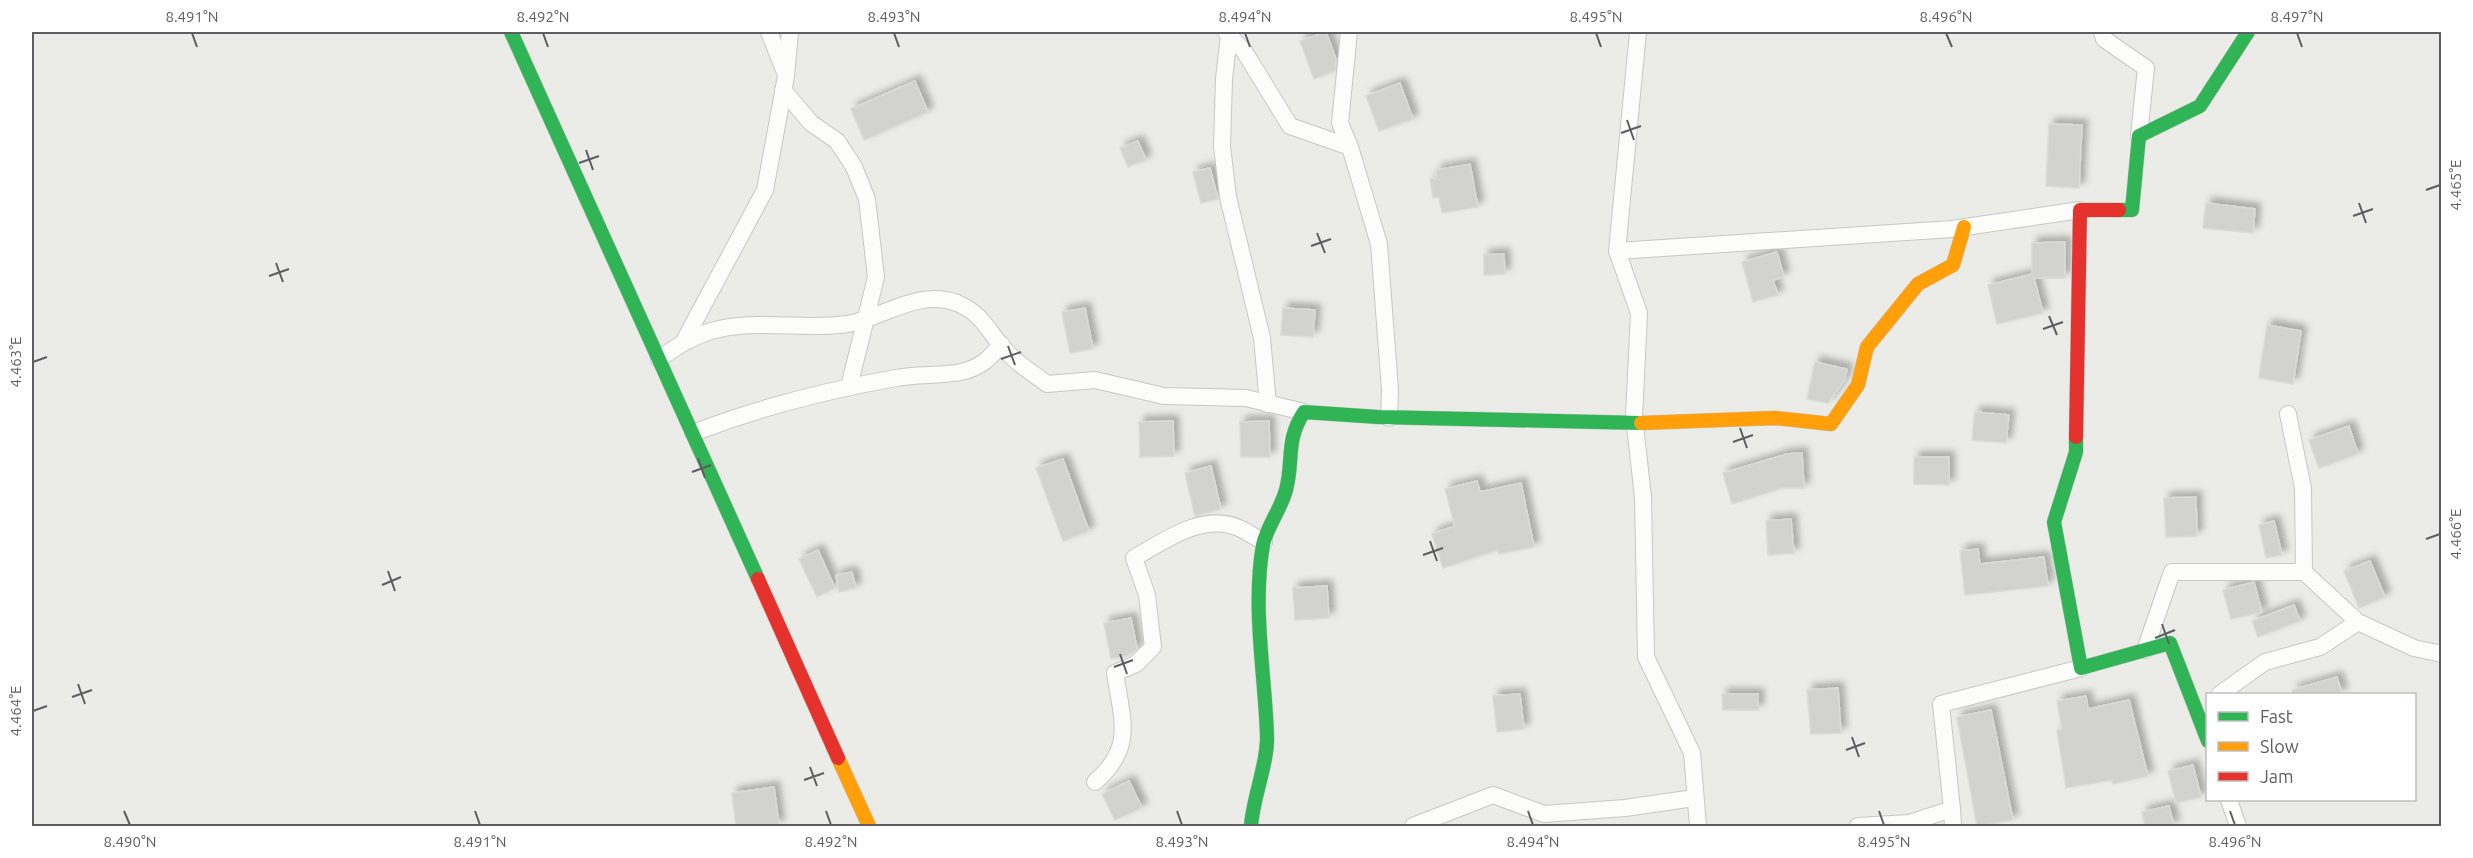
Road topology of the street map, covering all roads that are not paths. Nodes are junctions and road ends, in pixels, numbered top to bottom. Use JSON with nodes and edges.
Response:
{"nodes":[{"id":1,"x":511,"y":32,"type":"edge"},
{"id":2,"x":768,"y":32,"type":"edge"},
{"id":3,"x":790,"y":32,"type":"edge"},
{"id":4,"x":1349,"y":32,"type":"edge"},
{"id":5,"x":1638,"y":32,"type":"edge"},
{"id":6,"x":2102,"y":32,"type":"edge"},
{"id":7,"x":2248,"y":32,"type":"edge"},
{"id":8,"x":1228,"y":33,"type":"edge"},
{"id":9,"x":784,"y":83,"type":"junction"},
{"id":10,"x":2139,"y":136,"type":"junction"},
{"id":11,"x":1350,"y":147,"type":"junction"},
{"id":12,"x":2080,"y":210,"type":"junction"},
{"id":13,"x":1965,"y":227,"type":"junction"},
{"id":14,"x":1617,"y":251,"type":"junction"},
{"id":15,"x":864,"y":319,"type":"junction"},
{"id":16,"x":684,"y":341,"type":"junction"},
{"id":17,"x":1001,"y":344,"type":"junction"},
{"id":18,"x":660,"y":359,"type":"junction"},
{"id":19,"x":849,"y":387,"type":"junction"},
{"id":20,"x":1268,"y":404,"type":"junction"},
{"id":21,"x":1304,"y":412,"type":"junction"},
{"id":22,"x":2288,"y":414,"type":"dead end"},
{"id":23,"x":1389,"y":418,"type":"junction"},
{"id":24,"x":1635,"y":422,"type":"junction"},
{"id":25,"x":693,"y":433,"type":"junction"},
{"id":26,"x":1264,"y":542,"type":"junction"},
{"id":27,"x":2304,"y":572,"type":"junction"},
{"id":28,"x":2358,"y":622,"type":"junction"},
{"id":29,"x":2145,"y":650,"type":"junction"},
{"id":30,"x":2442,"y":654,"type":"edge"},
{"id":31,"x":2081,"y":668,"type":"junction"},
{"id":32,"x":2221,"y":693,"type":"edge"},
{"id":33,"x":2202,"y":708,"type":"edge"},
{"id":34,"x":2206,"y":730,"type":"edge"},
{"id":35,"x":1095,"y":782,"type":"dead end"},
{"id":36,"x":1694,"y":798,"type":"junction"},
{"id":37,"x":2229,"y":801,"type":"edge"},
{"id":38,"x":1952,"y":809,"type":"junction"},
{"id":39,"x":869,"y":826,"type":"edge"},
{"id":40,"x":1251,"y":826,"type":"edge"},
{"id":41,"x":1413,"y":826,"type":"edge"},
{"id":42,"x":1698,"y":826,"type":"edge"},
{"id":43,"x":1858,"y":826,"type":"edge"},
{"id":44,"x":1953,"y":826,"type":"edge"},
{"id":45,"x":2238,"y":826,"type":"edge"}],
"edges":[{"from":1,"to":18,"type":"street"},
{"from":2,"to":9,"type":"street"},
{"from":3,"to":9,"type":"street"},
{"from":4,"to":11,"type":"street"},
{"from":5,"to":14,"type":"street"},
{"from":6,"to":10,"type":"street"},
{"from":7,"to":10,"type":"street"},
{"from":8,"to":11,"type":"street"},
{"from":8,"to":20,"type":"street"},
{"from":9,"to":15,"type":"street"},
{"from":9,"to":16,"type":"street"},
{"from":10,"to":12,"type":"street"},
{"from":11,"to":23,"type":"street"},
{"from":12,"to":13,"type":"street"},
{"from":12,"to":31,"type":"street"},
{"from":13,"to":14,"type":"street"},
{"from":13,"to":24,"type":"street"},
{"from":14,"to":24,"type":"street"},
{"from":15,"to":16,"type":"street"},
{"from":15,"to":17,"type":"street"},
{"from":15,"to":19,"type":"street"},
{"from":16,"to":18,"type":"street"},
{"from":17,"to":19,"type":"street"},
{"from":17,"to":20,"type":"street"},
{"from":18,"to":25,"type":"street"},
{"from":19,"to":25,"type":"street"},
{"from":20,"to":21,"type":"street"},
{"from":21,"to":23,"type":"street"},
{"from":21,"to":26,"type":"street"},
{"from":22,"to":27,"type":"street"},
{"from":23,"to":24,"type":"street"},
{"from":24,"to":36,"type":"street"},
{"from":25,"to":39,"type":"street"},
{"from":26,"to":35,"type":"street"},
{"from":26,"to":40,"type":"street"},
{"from":27,"to":28,"type":"street"},
{"from":27,"to":29,"type":"street"},
{"from":28,"to":30,"type":"street"},
{"from":28,"to":32,"type":"street"},
{"from":29,"to":31,"type":"street"},
{"from":29,"to":33,"type":"street"},
{"from":31,"to":38,"type":"street"},
{"from":33,"to":34,"type":"street"},
{"from":36,"to":41,"type":"street"},
{"from":36,"to":42,"type":"street"},
{"from":37,"to":45,"type":"street"},
{"from":38,"to":43,"type":"street"},
{"from":38,"to":44,"type":"street"}]}
